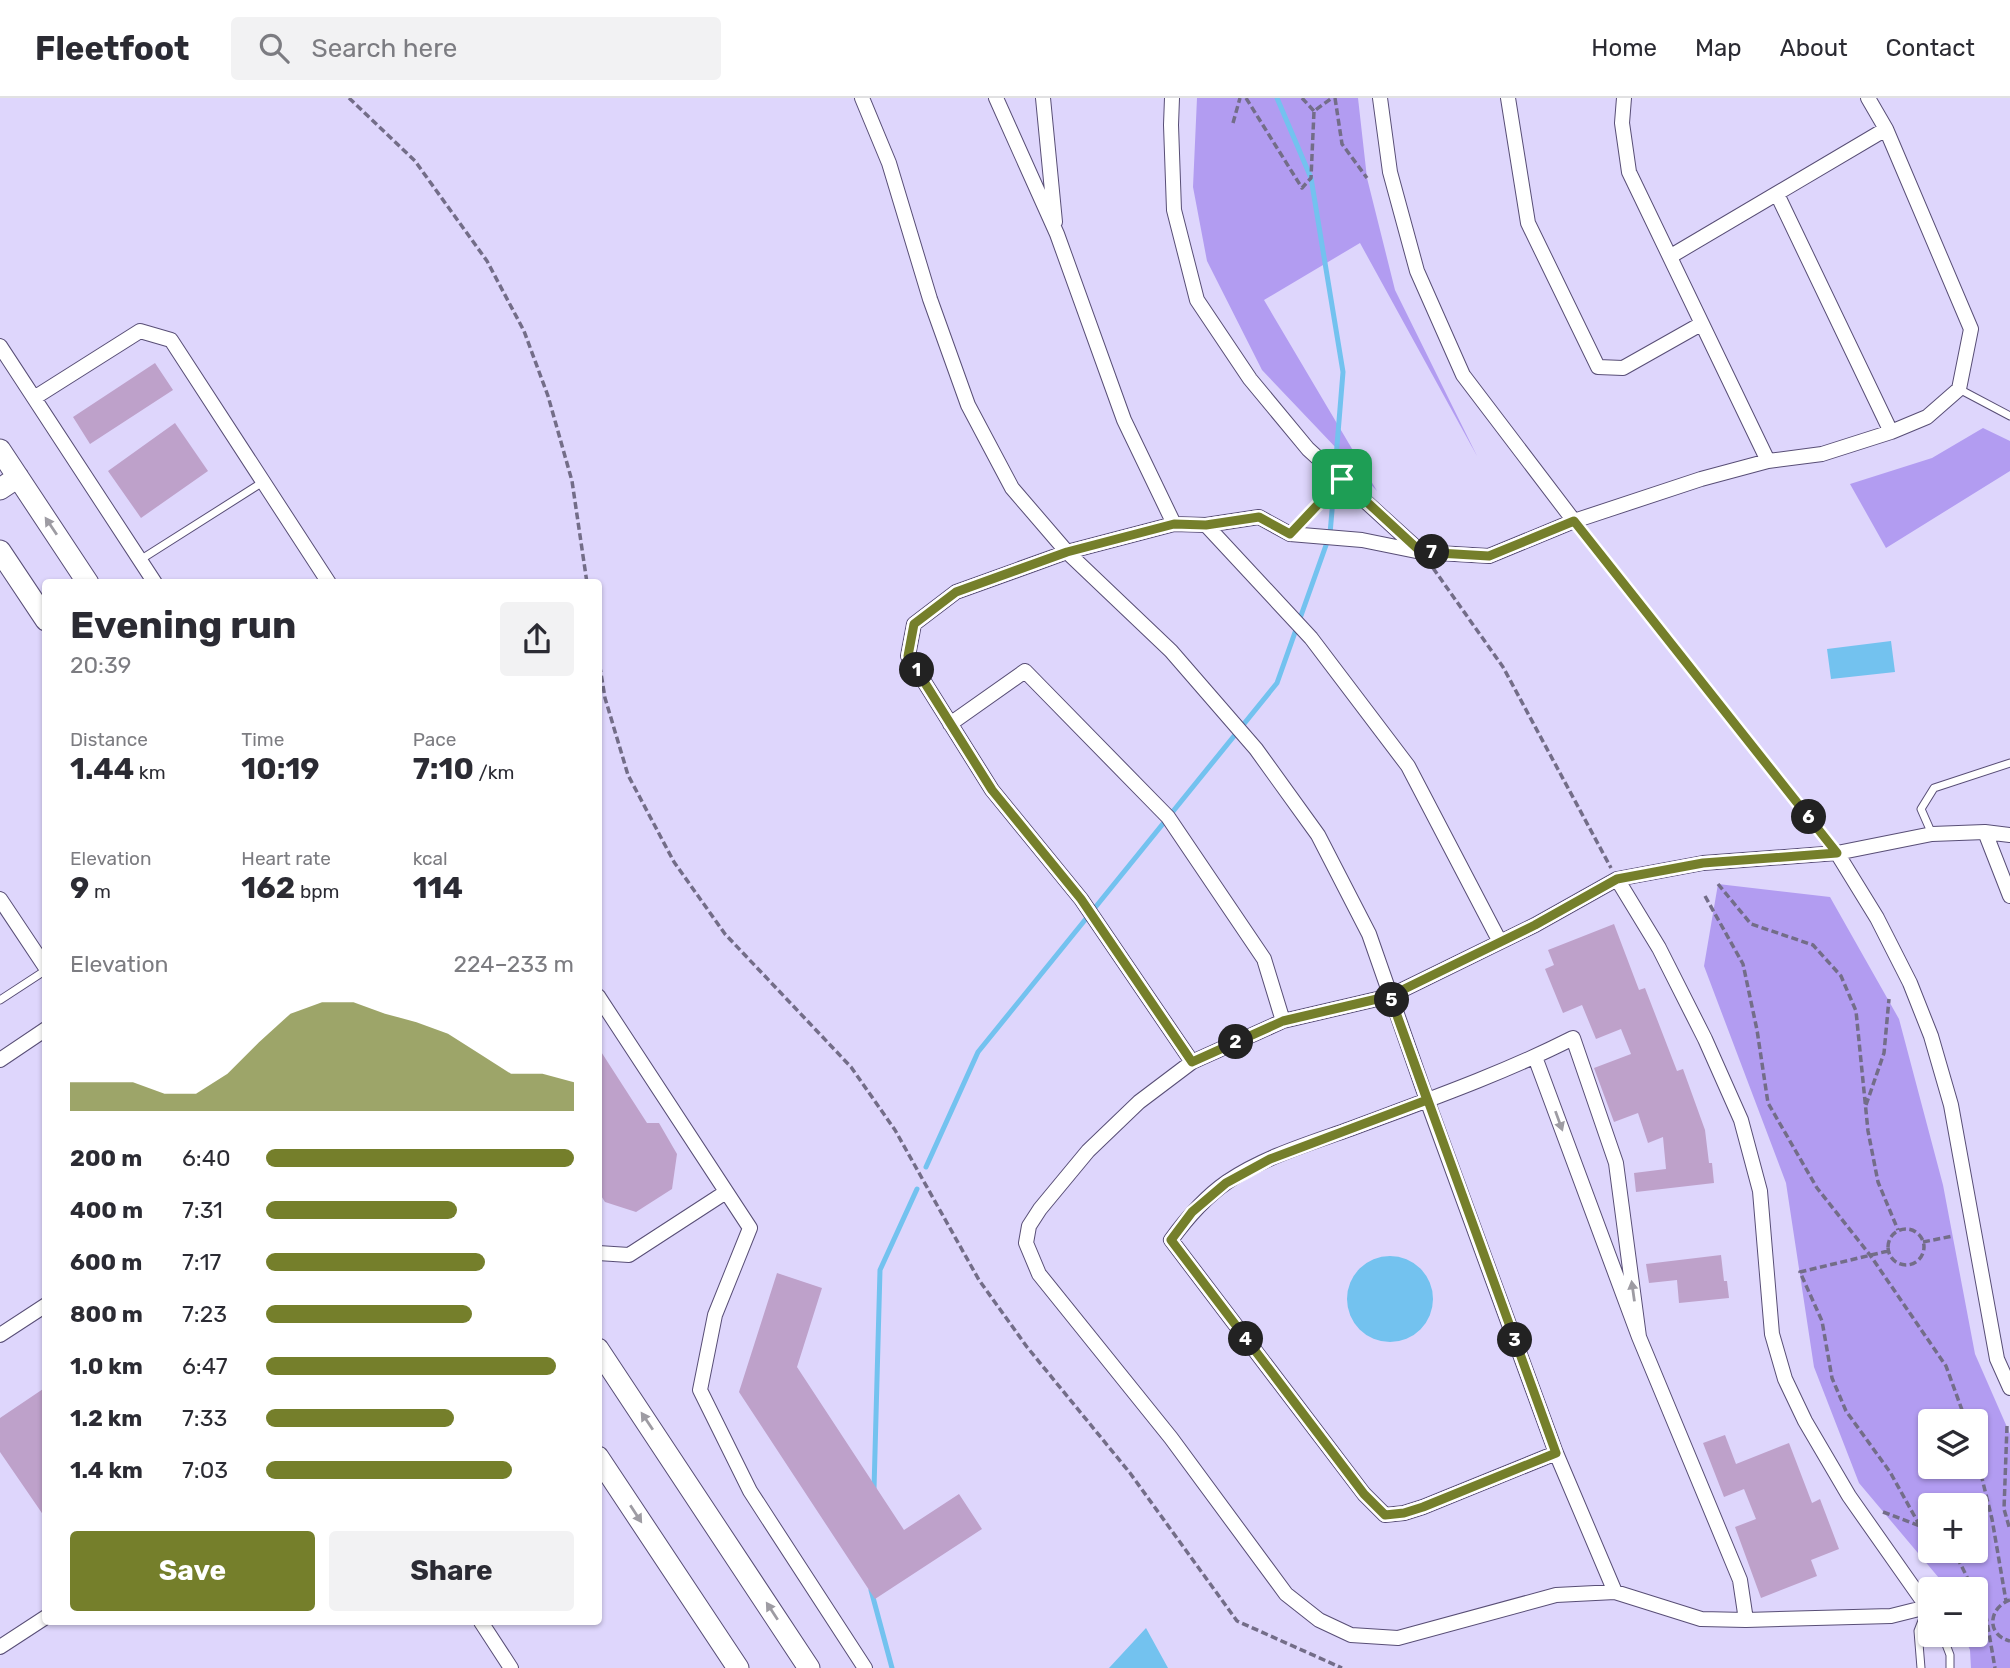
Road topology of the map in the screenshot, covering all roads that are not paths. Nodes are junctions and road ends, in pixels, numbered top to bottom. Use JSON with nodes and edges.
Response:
{"nodes":[{"id":1,"x":862,"y":98,"type":"edge"},
{"id":2,"x":996,"y":98,"type":"edge"},
{"id":3,"x":1043,"y":98,"type":"edge"},
{"id":4,"x":1172,"y":98,"type":"edge"},
{"id":5,"x":1380,"y":98,"type":"edge"},
{"id":6,"x":1507,"y":98,"type":"edge"},
{"id":7,"x":1624,"y":98,"type":"edge"},
{"id":8,"x":1868,"y":98,"type":"edge"},
{"id":9,"x":1886,"y":129,"type":"junction"},
{"id":10,"x":1777,"y":194,"type":"junction"},
{"id":11,"x":1057,"y":234,"type":"junction"},
{"id":12,"x":1671,"y":256,"type":"junction"},
{"id":13,"x":1701,"y":324,"type":"junction"},
{"id":14,"x":0,"y":346,"type":"edge"},
{"id":15,"x":1959,"y":389,"type":"junction"},
{"id":16,"x":34,"y":398,"type":"junction"},
{"id":17,"x":2010,"y":416,"type":"edge"},
{"id":18,"x":1891,"y":432,"type":"junction"},
{"id":19,"x":0,"y":450,"type":"edge"},
{"id":20,"x":1768,"y":461,"type":"junction"},
{"id":21,"x":18,"y":477,"type":"junction"},
{"id":22,"x":1342,"y":479,"type":"junction"},
{"id":23,"x":263,"y":482,"type":"junction"},
{"id":24,"x":0,"y":489,"type":"edge"},
{"id":25,"x":1574,"y":521,"type":"junction"},
{"id":26,"x":1174,"y":524,"type":"junction"},
{"id":27,"x":1206,"y":525,"type":"junction"},
{"id":28,"x":1290,"y":534,"type":"junction"},
{"id":29,"x":0,"y":551,"type":"edge"},
{"id":30,"x":1067,"y":552,"type":"junction"},
{"id":31,"x":1421,"y":552,"type":"junction"},
{"id":32,"x":140,"y":560,"type":"junction"},
{"id":33,"x":85,"y":579,"type":"edge"},
{"id":34,"x":152,"y":579,"type":"edge"},
{"id":35,"x":326,"y":579,"type":"edge"},
{"id":36,"x":42,"y":614,"type":"edge"},
{"id":37,"x":950,"y":724,"type":"junction"},
{"id":38,"x":2010,"y":763,"type":"edge"},
{"id":39,"x":1985,"y":832,"type":"junction"},
{"id":40,"x":1932,"y":834,"type":"junction"},
{"id":41,"x":2010,"y":835,"type":"edge"},
{"id":42,"x":1837,"y":853,"type":"junction"},
{"id":43,"x":1617,"y":879,"type":"junction"},
{"id":44,"x":2010,"y":895,"type":"edge"},
{"id":45,"x":0,"y":899,"type":"edge"},
{"id":46,"x":1500,"y":942,"type":"junction"},
{"id":47,"x":42,"y":963,"type":"edge"},
{"id":48,"x":42,"y":972,"type":"edge"},
{"id":49,"x":1390,"y":996,"type":"junction"},
{"id":50,"x":0,"y":1000,"type":"edge"},
{"id":51,"x":602,"y":1002,"type":"edge"},
{"id":52,"x":1283,"y":1021,"type":"junction"},
{"id":53,"x":42,"y":1033,"type":"edge"},
{"id":54,"x":1535,"y":1057,"type":"junction"},
{"id":55,"x":0,"y":1060,"type":"edge"},
{"id":56,"x":1192,"y":1062,"type":"junction"},
{"id":57,"x":1427,"y":1100,"type":"junction"},
{"id":58,"x":726,"y":1192,"type":"junction"},
{"id":59,"x":602,"y":1252,"type":"edge"},
{"id":60,"x":42,"y":1308,"type":"edge"},
{"id":61,"x":0,"y":1335,"type":"edge"},
{"id":62,"x":1639,"y":1337,"type":"junction"},
{"id":63,"x":602,"y":1355,"type":"edge"},
{"id":64,"x":2010,"y":1388,"type":"edge"},
{"id":65,"x":1556,"y":1453,"type":"junction"},
{"id":66,"x":602,"y":1463,"type":"edge"},
{"id":67,"x":1615,"y":1592,"type":"junction"},
{"id":68,"x":1918,"y":1594,"type":"edge"},
{"id":69,"x":1918,"y":1612,"type":"edge"},
{"id":70,"x":42,"y":1620,"type":"edge"},
{"id":71,"x":1746,"y":1620,"type":"junction"},
{"id":72,"x":483,"y":1625,"type":"edge"},
{"id":73,"x":0,"y":1647,"type":"edge"},
{"id":74,"x":1919,"y":1647,"type":"edge"},
{"id":75,"x":1947,"y":1647,"type":"edge"},
{"id":76,"x":511,"y":1668,"type":"edge"},
{"id":77,"x":738,"y":1668,"type":"edge"},
{"id":78,"x":809,"y":1668,"type":"edge"},
{"id":79,"x":865,"y":1668,"type":"edge"},
{"id":80,"x":1921,"y":1668,"type":"edge"},
{"id":81,"x":1950,"y":1668,"type":"edge"}],
"edges":[{"from":1,"to":30,"type":"street"},
{"from":2,"to":11,"type":"street"},
{"from":3,"to":11,"type":"street"},
{"from":4,"to":22,"type":"street"},
{"from":5,"to":25,"type":"street"},
{"from":6,"to":13,"type":"street"},
{"from":7,"to":12,"type":"street"},
{"from":8,"to":9,"type":"street"},
{"from":9,"to":10,"type":"street"},
{"from":9,"to":15,"type":"street"},
{"from":10,"to":12,"type":"street"},
{"from":10,"to":18,"type":"street"},
{"from":11,"to":26,"type":"street"},
{"from":12,"to":13,"type":"street"},
{"from":13,"to":20,"type":"street"},
{"from":14,"to":16,"type":"street"},
{"from":15,"to":17,"type":"lane"},
{"from":15,"to":18,"type":"street"},
{"from":16,"to":23,"type":"street"},
{"from":16,"to":32,"type":"street"},
{"from":18,"to":20,"type":"street"},
{"from":19,"to":21,"type":"main road"},
{"from":20,"to":25,"type":"street"},
{"from":21,"to":24,"type":"main road"},
{"from":33,"to":21,"type":"main road","one_way":true},
{"from":22,"to":28,"type":"lane"},
{"from":22,"to":31,"type":"street"},
{"from":23,"to":32,"type":"lane"},
{"from":23,"to":35,"type":"street"},
{"from":25,"to":31,"type":"street"},
{"from":26,"to":27,"type":"street"},
{"from":26,"to":30,"type":"street"},
{"from":27,"to":28,"type":"street"},
{"from":27,"to":46,"type":"street"},
{"from":28,"to":31,"type":"street"},
{"from":29,"to":36,"type":"main road"},
{"from":30,"to":37,"type":"street"},
{"from":30,"to":49,"type":"street"},
{"from":32,"to":34,"type":"street"},
{"from":37,"to":52,"type":"street"},
{"from":37,"to":56,"type":"street"},
{"from":38,"to":40,"type":"lane"},
{"from":39,"to":40,"type":"street"},
{"from":39,"to":41,"type":"street"},
{"from":39,"to":44,"type":"street"},
{"from":40,"to":42,"type":"street"},
{"from":42,"to":43,"type":"street"},
{"from":42,"to":64,"type":"street"},
{"from":43,"to":46,"type":"street"},
{"from":43,"to":68,"type":"street"},
{"from":45,"to":47,"type":"street"},
{"from":46,"to":49,"type":"street"},
{"from":48,"to":50,"type":"lane"},
{"from":49,"to":52,"type":"street"},
{"from":49,"to":57,"type":"street"},
{"from":51,"to":58,"type":"street"},
{"from":52,"to":56,"type":"street"},
{"from":53,"to":55,"type":"street"},
{"from":54,"to":57,"type":"street"},
{"from":54,"to":62,"type":"street","one_way":true},
{"from":62,"to":54,"type":"street","one_way":true},
{"from":56,"to":67,"type":"street"},
{"from":57,"to":65,"type":"street"},
{"from":57,"to":65,"type":"street"},
{"from":58,"to":59,"type":"street"},
{"from":58,"to":79,"type":"street"},
{"from":60,"to":61,"type":"street"},
{"from":62,"to":71,"type":"street"},
{"from":78,"to":63,"type":"main road","one_way":true},
{"from":65,"to":67,"type":"street"},
{"from":66,"to":77,"type":"main road","one_way":true},
{"from":67,"to":71,"type":"street"},
{"from":69,"to":71,"type":"street"},
{"from":70,"to":73,"type":"street"},
{"from":72,"to":76,"type":"street"},
{"from":74,"to":80,"type":"lane"},
{"from":75,"to":81,"type":"lane"}]}
